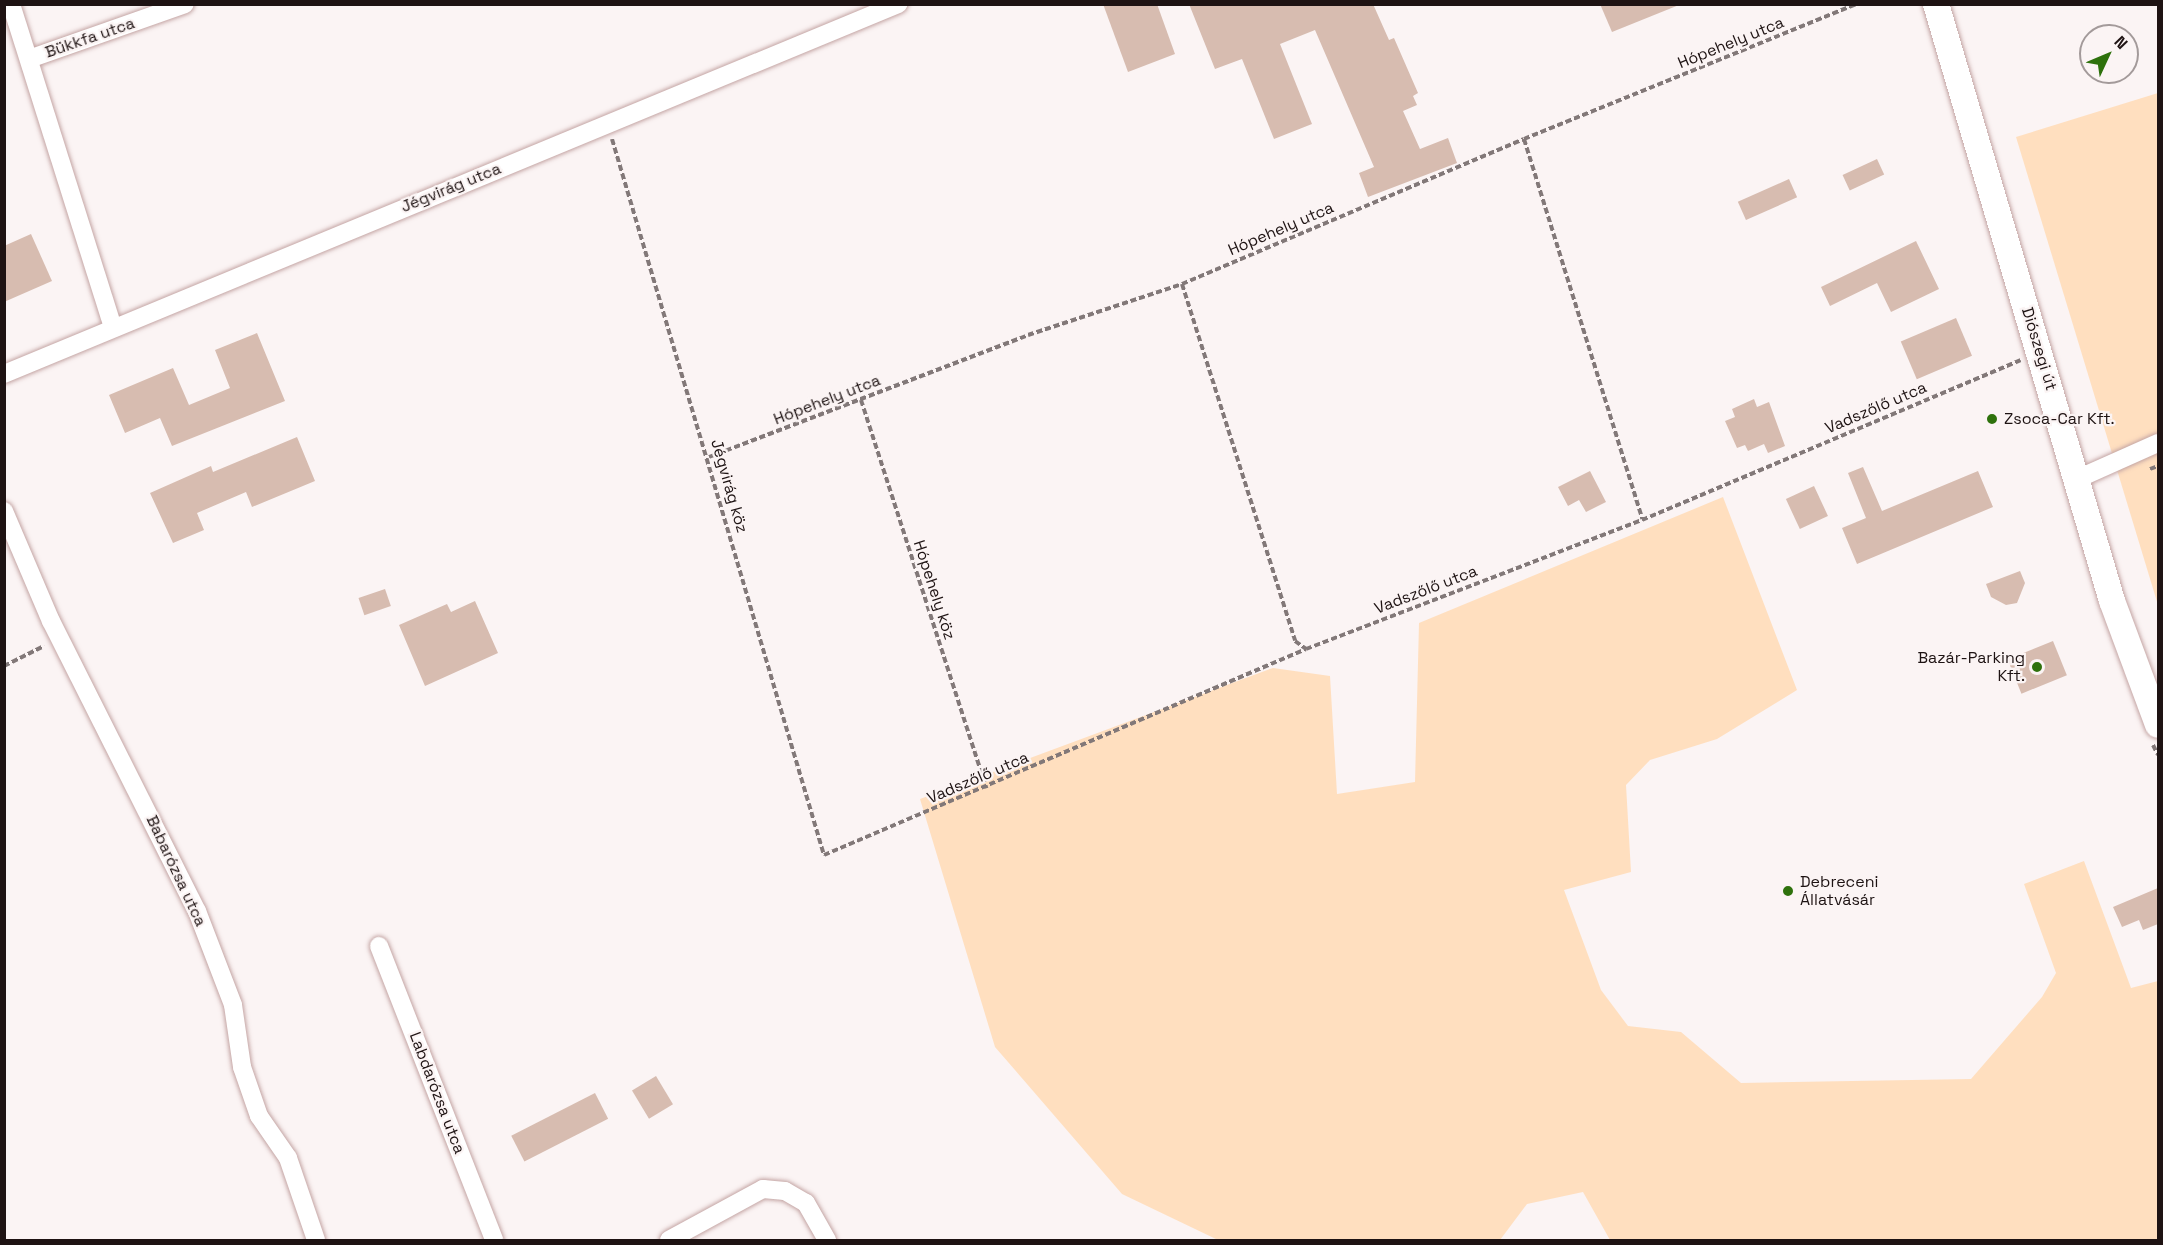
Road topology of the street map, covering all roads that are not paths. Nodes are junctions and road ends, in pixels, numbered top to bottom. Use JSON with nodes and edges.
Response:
{"nodes":[{"id":1,"x":11,"y":4,"type":"edge"},
{"id":2,"x":185,"y":4,"type":"edge"},
{"id":3,"x":898,"y":4,"type":"edge"},
{"id":4,"x":1936,"y":4,"type":"edge"},
{"id":5,"x":28,"y":59,"type":"junction"},
{"id":6,"x":113,"y":327,"type":"junction"},
{"id":7,"x":4,"y":374,"type":"edge"},
{"id":8,"x":2158,"y":443,"type":"edge"},
{"id":9,"x":2077,"y":479,"type":"junction"},
{"id":10,"x":4,"y":511,"type":"edge"},
{"id":11,"x":2158,"y":725,"type":"edge"},
{"id":12,"x":379,"y":946,"type":"dead end"},
{"id":13,"x":316,"y":1240,"type":"edge"},
{"id":14,"x":494,"y":1240,"type":"edge"},
{"id":15,"x":669,"y":1240,"type":"edge"},
{"id":16,"x":827,"y":1240,"type":"edge"}],
"edges":[{"from":1,"to":5,"type":"street"},
{"from":2,"to":5,"type":"street","name":"Bükkfa utca"},
{"from":3,"to":6,"type":"street","name":"Jégvirág utca"},
{"from":4,"to":9,"type":"main road","name":"Diószegi út"},
{"from":5,"to":6,"type":"street"},
{"from":6,"to":7,"type":"street","name":"Jégvirág utca"},
{"from":8,"to":9,"type":"street"},
{"from":9,"to":11,"type":"main road","name":"Diószegi út"},
{"from":10,"to":13,"type":"street","name":"Babarózsa utca"},
{"from":12,"to":14,"type":"street","name":"Labdarózsa utca"},
{"from":15,"to":16,"type":"street"}]}
